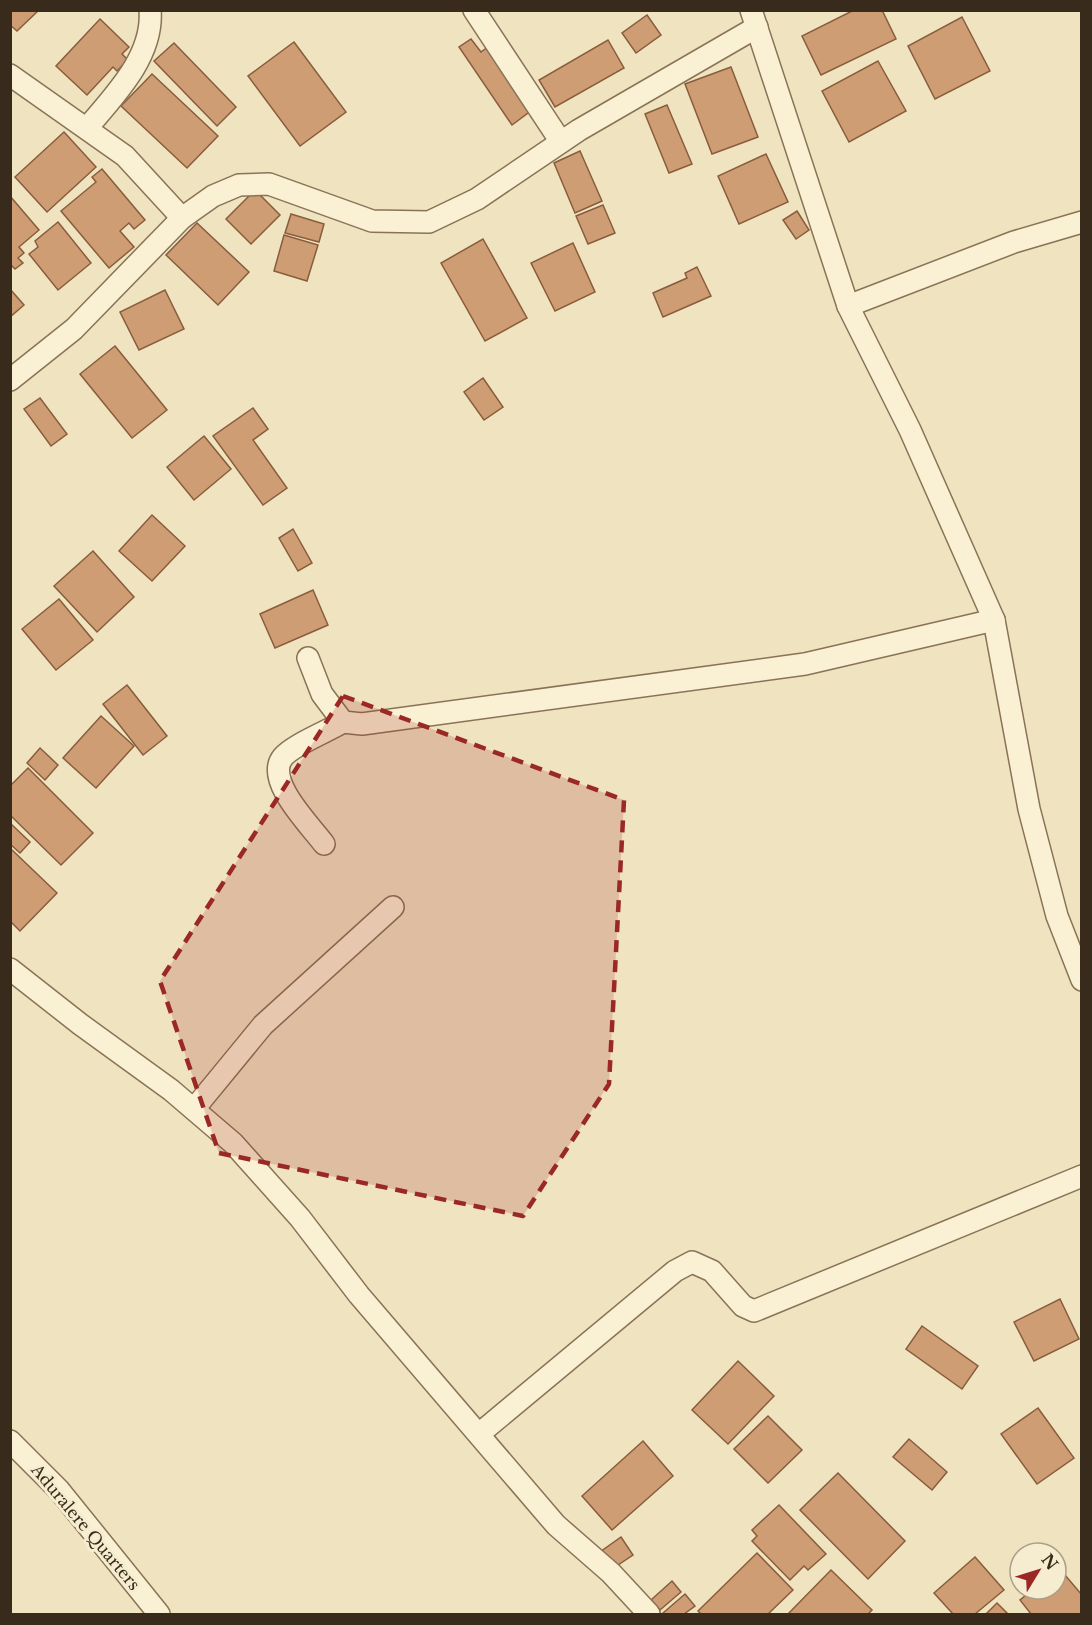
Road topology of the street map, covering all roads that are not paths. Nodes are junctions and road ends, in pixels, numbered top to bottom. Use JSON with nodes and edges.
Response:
{"nodes":[{"id":1,"x":150,"y":10,"type":"edge"},
{"id":2,"x":474,"y":10,"type":"edge"},
{"id":3,"x":754,"y":19,"type":"edge"},
{"id":4,"x":10,"y":75,"type":"edge"},
{"id":5,"x":87,"y":128,"type":"junction"},
{"id":6,"x":561,"y":142,"type":"junction"},
{"id":7,"x":182,"y":218,"type":"junction"},
{"id":8,"x":1082,"y":222,"type":"edge"},
{"id":9,"x":848,"y":306,"type":"junction"},
{"id":10,"x":10,"y":380,"type":"edge"},
{"id":11,"x":994,"y":620,"type":"junction"},
{"id":12,"x":308,"y":658,"type":"dead end"},
{"id":13,"x":343,"y":722,"type":"junction"},
{"id":14,"x":324,"y":844,"type":"dead end"},
{"id":15,"x":393,"y":907,"type":"dead end"},
{"id":16,"x":10,"y":969,"type":"edge"},
{"id":17,"x":1082,"y":980,"type":"edge"},
{"id":18,"x":194,"y":1109,"type":"junction"},
{"id":19,"x":1082,"y":1176,"type":"edge"},
{"id":20,"x":478,"y":1434,"type":"junction"},
{"id":21,"x":10,"y":1441,"type":"edge"},
{"id":22,"x":159,"y":1614,"type":"edge"},
{"id":23,"x":649,"y":1614,"type":"edge"}],
"edges":[{"from":1,"to":5,"type":"street"},
{"from":2,"to":6,"type":"street"},
{"from":3,"to":6,"type":"street"},
{"from":3,"to":9,"type":"street"},
{"from":4,"to":5,"type":"street"},
{"from":5,"to":7,"type":"street"},
{"from":6,"to":7,"type":"street"},
{"from":7,"to":10,"type":"street"},
{"from":8,"to":9,"type":"street"},
{"from":9,"to":11,"type":"street"},
{"from":11,"to":13,"type":"street"},
{"from":11,"to":17,"type":"street"},
{"from":12,"to":13,"type":"street"},
{"from":13,"to":14,"type":"street"},
{"from":15,"to":18,"type":"street"},
{"from":16,"to":18,"type":"street"},
{"from":18,"to":20,"type":"street"},
{"from":19,"to":20,"type":"street"},
{"from":20,"to":23,"type":"street"},
{"from":21,"to":22,"type":"street","name":"Aduralere Quarters"}]}
